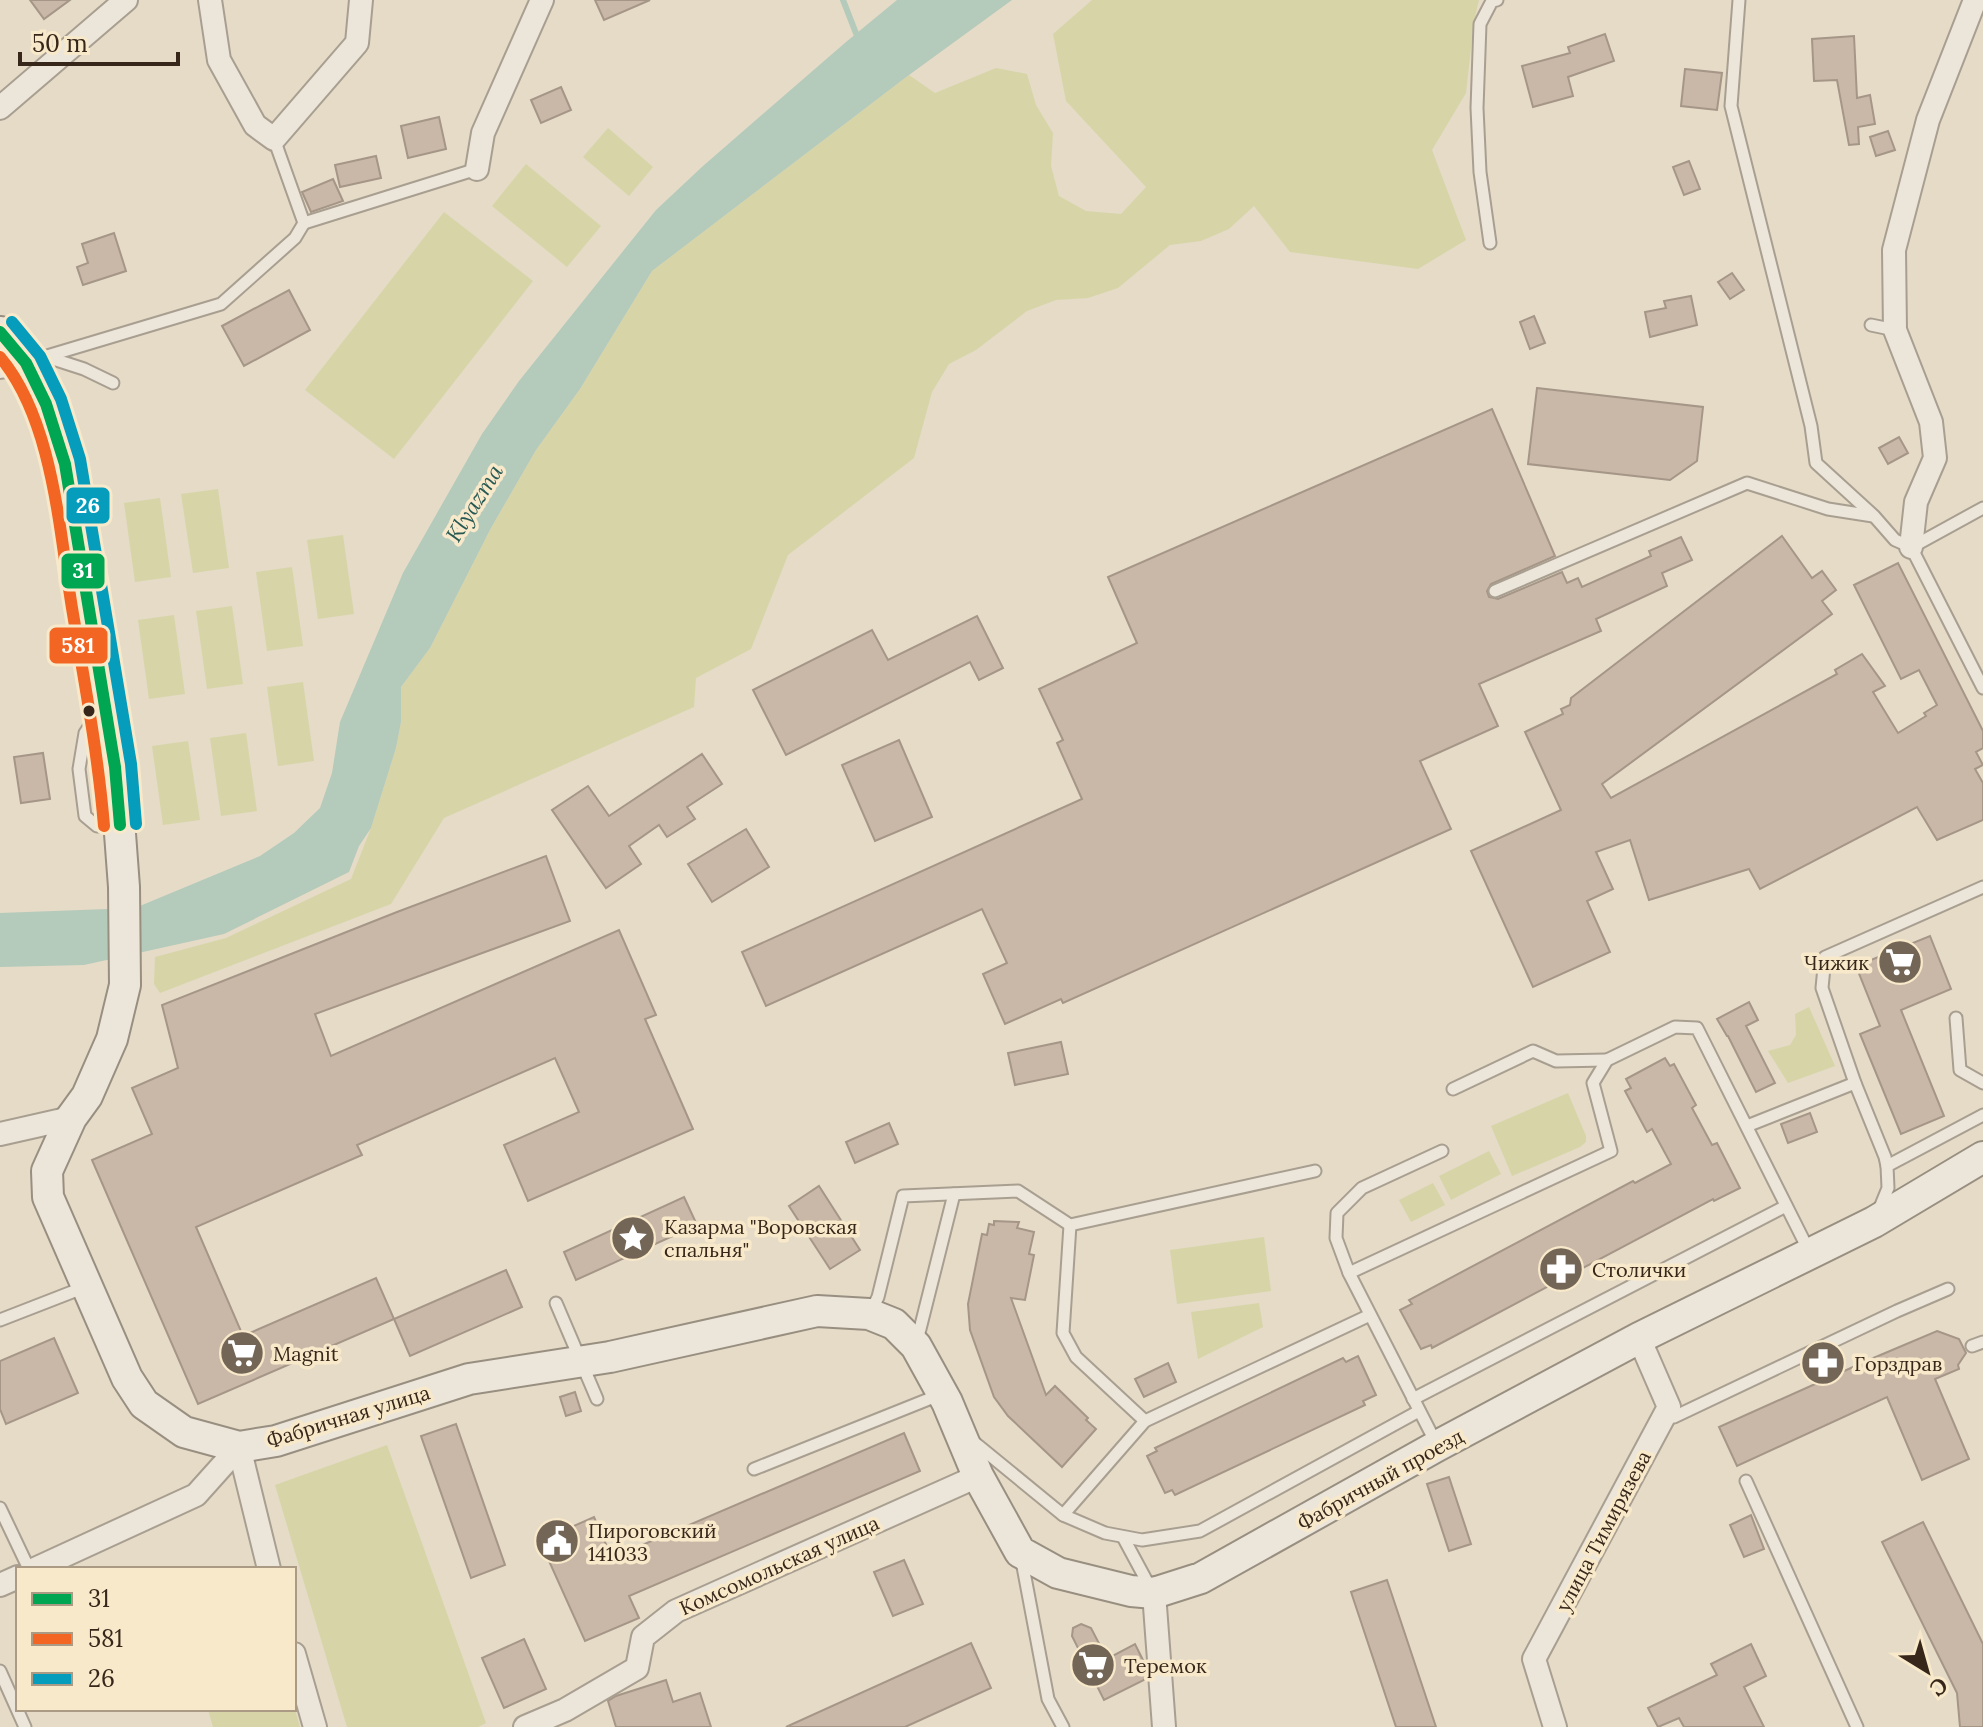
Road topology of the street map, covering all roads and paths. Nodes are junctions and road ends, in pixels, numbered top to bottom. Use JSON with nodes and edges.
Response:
{"nodes":[{"id":1,"x":126,"y":0,"type":"edge"},
{"id":2,"x":210,"y":0,"type":"edge"},
{"id":3,"x":361,"y":0,"type":"edge"},
{"id":4,"x":542,"y":0,"type":"edge"},
{"id":5,"x":1497,"y":0,"type":"edge"},
{"id":6,"x":1739,"y":0,"type":"edge"},
{"id":7,"x":1977,"y":4,"type":"edge"},
{"id":8,"x":0,"y":108,"type":"edge"},
{"id":9,"x":274,"y":139,"type":"junction"},
{"id":10,"x":477,"y":169,"type":"joint"},
{"id":11,"x":304,"y":223,"type":"junction"},
{"id":12,"x":1490,"y":243,"type":"dead end"},
{"id":13,"x":1871,"y":325,"type":"dead end"},
{"id":14,"x":1895,"y":330,"type":"junction"},
{"id":15,"x":0,"y":332,"type":"edge"},
{"id":16,"x":24,"y":362,"type":"edge"},
{"id":17,"x":113,"y":383,"type":"dead end"},
{"id":18,"x":1983,"y":508,"type":"edge"},
{"id":19,"x":1874,"y":516,"type":"junction"},
{"id":20,"x":1911,"y":547,"type":"junction"},
{"id":21,"x":1495,"y":591,"type":"dead end"},
{"id":22,"x":1983,"y":688,"type":"edge"},
{"id":23,"x":1983,"y":887,"type":"edge"},
{"id":24,"x":1956,"y":1018,"type":"dead end"},
{"id":25,"x":1607,"y":1060,"type":"junction"},
{"id":26,"x":1855,"y":1083,"type":"junction"},
{"id":27,"x":1983,"y":1083,"type":"edge"},
{"id":28,"x":1453,"y":1089,"type":"dead end"},
{"id":29,"x":1983,"y":1115,"type":"edge"},
{"id":30,"x":71,"y":1118,"type":"junction"},
{"id":31,"x":1747,"y":1126,"type":"junction"},
{"id":32,"x":0,"y":1134,"type":"edge"},
{"id":33,"x":1442,"y":1151,"type":"dead end"},
{"id":34,"x":1983,"y":1157,"type":"edge"},
{"id":35,"x":1887,"y":1166,"type":"junction"},
{"id":36,"x":1315,"y":1171,"type":"dead end"},
{"id":37,"x":954,"y":1194,"type":"junction"},
{"id":38,"x":1786,"y":1206,"type":"junction"},
{"id":39,"x":1874,"y":1222,"type":"junction"},
{"id":40,"x":1070,"y":1225,"type":"junction"},
{"id":41,"x":1810,"y":1254,"type":"junction"},
{"id":42,"x":1349,"y":1273,"type":"junction"},
{"id":43,"x":87,"y":1286,"type":"junction"},
{"id":44,"x":1948,"y":1289,"type":"dead end"},
{"id":45,"x":556,"y":1303,"type":"dead end"},
{"id":46,"x":869,"y":1314,"type":"junction"},
{"id":47,"x":1370,"y":1315,"type":"junction"},
{"id":48,"x":0,"y":1320,"type":"edge"},
{"id":49,"x":1639,"y":1338,"type":"junction"},
{"id":50,"x":916,"y":1346,"type":"junction"},
{"id":51,"x":581,"y":1361,"type":"junction"},
{"id":52,"x":942,"y":1393,"type":"junction"},
{"id":53,"x":597,"y":1399,"type":"dead end"},
{"id":54,"x":1413,"y":1399,"type":"junction"},
{"id":55,"x":1419,"y":1411,"type":"junction"},
{"id":56,"x":1674,"y":1417,"type":"dead end"},
{"id":57,"x":1145,"y":1421,"type":"junction"},
{"id":58,"x":959,"y":1430,"type":"junction"},
{"id":59,"x":1437,"y":1446,"type":"junction"},
{"id":60,"x":239,"y":1447,"type":"junction"},
{"id":61,"x":754,"y":1469,"type":"dead end"},
{"id":62,"x":978,"y":1476,"type":"junction"},
{"id":63,"x":1746,"y":1481,"type":"dead end"},
{"id":64,"x":0,"y":1508,"type":"edge"},
{"id":65,"x":1063,"y":1515,"type":"junction"},
{"id":66,"x":1123,"y":1537,"type":"junction"},
{"id":67,"x":1020,"y":1552,"type":"junction"},
{"id":68,"x":31,"y":1567,"type":"edge"},
{"id":69,"x":36,"y":1567,"type":"edge"},
{"id":70,"x":269,"y":1567,"type":"edge"},
{"id":71,"x":1154,"y":1593,"type":"junction"},
{"id":72,"x":296,"y":1661,"type":"edge"},
{"id":73,"x":0,"y":1671,"type":"edge"},
{"id":74,"x":16,"y":1707,"type":"edge"},
{"id":75,"x":315,"y":1727,"type":"edge"},
{"id":76,"x":525,"y":1727,"type":"edge"},
{"id":77,"x":1063,"y":1727,"type":"edge"},
{"id":78,"x":1164,"y":1727,"type":"edge"},
{"id":79,"x":1555,"y":1727,"type":"edge"},
{"id":80,"x":1857,"y":1727,"type":"edge"}],
"edges":[{"from":1,"to":8,"type":"street"},
{"from":2,"to":9,"type":"street"},
{"from":3,"to":9,"type":"street"},
{"from":4,"to":10,"type":"street"},
{"from":5,"to":12,"type":"lane"},
{"from":6,"to":19,"type":"lane"},
{"from":7,"to":14,"type":"street"},
{"from":9,"to":11,"type":"lane"},
{"from":10,"to":11,"type":"lane"},
{"from":11,"to":16,"type":"lane"},
{"from":13,"to":14,"type":"lane"},
{"from":14,"to":20,"type":"street"},
{"from":15,"to":16,"type":"street","name":"Фабричная улица"},
{"from":16,"to":17,"type":"lane"},
{"from":16,"to":30,"type":"street","name":"Фабричная улица"},
{"from":18,"to":20,"type":"lane"},
{"from":19,"to":20,"type":"lane"},
{"from":19,"to":21,"type":"lane"},
{"from":20,"to":22,"type":"lane"},
{"from":23,"to":26,"type":"lane"},
{"from":24,"to":27,"type":"lane"},
{"from":25,"to":28,"type":"lane"},
{"from":25,"to":31,"type":"lane"},
{"from":25,"to":42,"type":"lane"},
{"from":26,"to":31,"type":"lane"},
{"from":26,"to":35,"type":"lane"},
{"from":29,"to":35,"type":"lane"},
{"from":30,"to":32,"type":"street"},
{"from":30,"to":43,"type":"street","name":"Фабричная улица"},
{"from":31,"to":38,"type":"lane"},
{"from":33,"to":42,"type":"lane"},
{"from":34,"to":39,"type":"street","name":"Фабричный проезд"},
{"from":35,"to":39,"type":"lane"},
{"from":36,"to":40,"type":"lane"},
{"from":37,"to":40,"type":"lane"},
{"from":37,"to":46,"type":"lane"},
{"from":37,"to":50,"type":"lane"},
{"from":38,"to":41,"type":"lane"},
{"from":38,"to":54,"type":"lane"},
{"from":39,"to":41,"type":"street","name":"Фабричный проезд"},
{"from":40,"to":57,"type":"lane"},
{"from":41,"to":49,"type":"street","name":"Фабричный проезд"},
{"from":42,"to":47,"type":"lane"},
{"from":43,"to":48,"type":"lane"},
{"from":43,"to":60,"type":"street","name":"Фабричная улица"},
{"from":44,"to":56,"type":"lane"},
{"from":45,"to":51,"type":"lane"},
{"from":46,"to":50,"type":"street"},
{"from":46,"to":51,"type":"street","name":"Фабричная улица"},
{"from":47,"to":54,"type":"lane"},
{"from":47,"to":57,"type":"lane"},
{"from":49,"to":59,"type":"street","name":"Фабричный проезд"},
{"from":49,"to":79,"type":"street","name":"улица Тимирязева"},
{"from":50,"to":52,"type":"street"},
{"from":51,"to":53,"type":"lane"},
{"from":51,"to":60,"type":"street","name":"Фабричная улица"},
{"from":52,"to":58,"type":"street"},
{"from":52,"to":61,"type":"lane"},
{"from":54,"to":55,"type":"lane"},
{"from":55,"to":59,"type":"lane"},
{"from":55,"to":66,"type":"lane"},
{"from":57,"to":65,"type":"lane"},
{"from":58,"to":62,"type":"street"},
{"from":58,"to":65,"type":"lane"},
{"from":59,"to":71,"type":"street","name":"Фабричный проезд"},
{"from":60,"to":69,"type":"street"},
{"from":60,"to":70,"type":"street"},
{"from":62,"to":67,"type":"street"},
{"from":62,"to":76,"type":"street","name":"Комсомольская улица"},
{"from":63,"to":80,"type":"lane"},
{"from":64,"to":68,"type":"lane"},
{"from":65,"to":66,"type":"lane"},
{"from":66,"to":71,"type":"lane"},
{"from":67,"to":71,"type":"street","name":"Фабричный проезд"},
{"from":67,"to":77,"type":"lane"},
{"from":71,"to":78,"type":"street"},
{"from":72,"to":75,"type":"street"},
{"from":73,"to":74,"type":"lane"}]}
